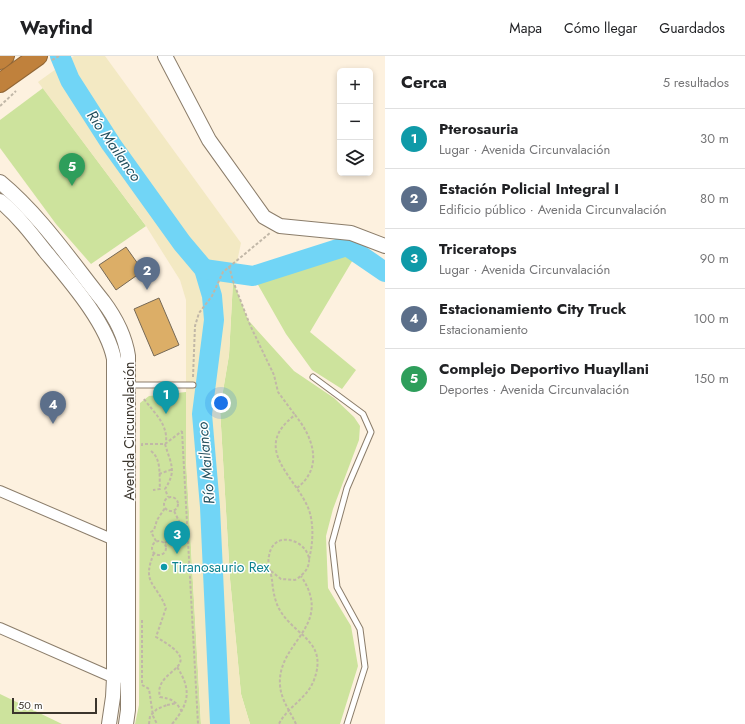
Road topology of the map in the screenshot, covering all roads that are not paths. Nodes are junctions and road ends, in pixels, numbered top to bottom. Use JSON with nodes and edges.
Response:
{"nodes":[{"id":1,"x":5,"y":56,"type":"edge"},
{"id":2,"x":38,"y":56,"type":"edge"},
{"id":3,"x":165,"y":56,"type":"edge"},
{"id":4,"x":0,"y":60,"type":"edge"},
{"id":5,"x":0,"y":83,"type":"edge"},
{"id":6,"x":0,"y":182,"type":"edge"},
{"id":7,"x":0,"y":200,"type":"edge"},
{"id":8,"x":385,"y":246,"type":"edge"},
{"id":9,"x":112,"y":315,"type":"junction"},
{"id":10,"x":98,"y":323,"type":"junction"},
{"id":11,"x":313,"y":377,"type":"dead end"},
{"id":12,"x":193,"y":385,"type":"road end"},
{"id":13,"x":122,"y":386,"type":"junction"},
{"id":14,"x":0,"y":491,"type":"edge"},
{"id":15,"x":114,"y":540,"type":"junction"},
{"id":16,"x":0,"y":628,"type":"edge"},
{"id":17,"x":114,"y":678,"type":"junction"},
{"id":18,"x":129,"y":678,"type":"junction"},
{"id":19,"x":109,"y":724,"type":"edge"},
{"id":20,"x":126,"y":724,"type":"edge"},
{"id":21,"x":346,"y":724,"type":"edge"}],
"edges":[{"from":1,"to":4,"type":"highway"},
{"from":2,"to":5,"type":"highway"},
{"from":3,"to":8,"type":"main road"},
{"from":6,"to":9,"type":"main road","name":"Avenida Circunvalación"},
{"from":7,"to":10,"type":"main road","name":"Avenida Circunvalación"},
{"from":9,"to":10,"type":"main road"},
{"from":9,"to":13,"type":"main road","name":"Avenida Circunvalación"},
{"from":10,"to":13,"type":"main road","name":"Avenida Circunvalación"},
{"from":11,"to":21,"type":"lane"},
{"from":12,"to":13,"type":"lane"},
{"from":13,"to":15,"type":"main road","name":"Avenida Circunvalación"},
{"from":13,"to":18,"type":"main road","name":"Avenida Circunvalación"},
{"from":14,"to":15,"type":"street"},
{"from":15,"to":17,"type":"main road","name":"Avenida Circunvalación"},
{"from":16,"to":17,"type":"street"},
{"from":17,"to":18,"type":"street"},
{"from":17,"to":19,"type":"main road","name":"Avenida Circunvalación"},
{"from":18,"to":20,"type":"main road","name":"Avenida Circunvalación"}]}
